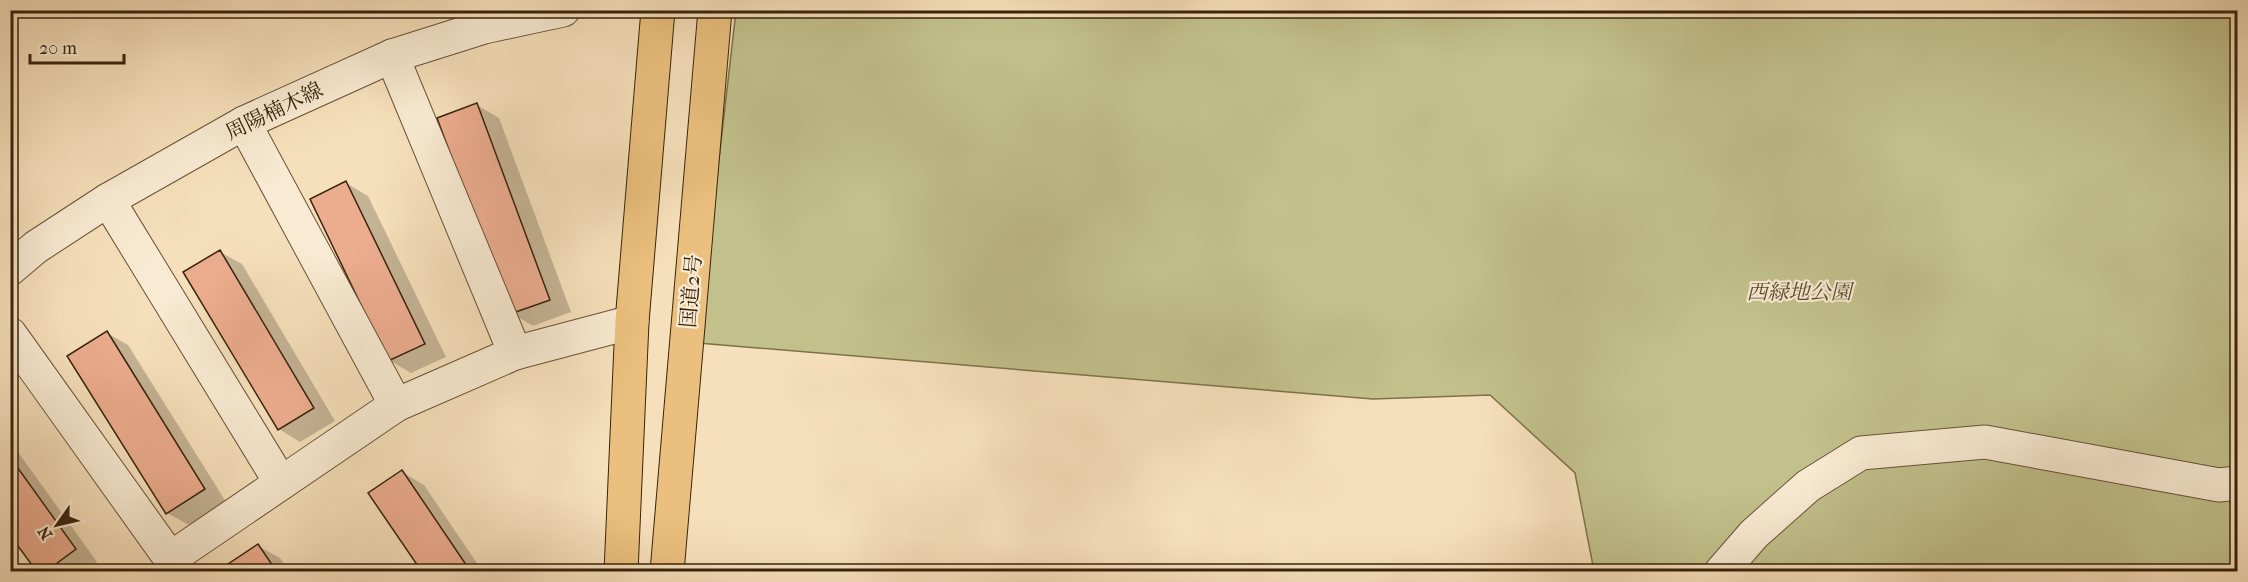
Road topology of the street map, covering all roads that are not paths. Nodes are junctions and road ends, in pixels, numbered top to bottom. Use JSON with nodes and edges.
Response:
{"nodes":[{"id":1,"x":563,"y":10,"type":"edge"},
{"id":2,"x":658,"y":10,"type":"edge"},
{"id":3,"x":715,"y":10,"type":"edge"},
{"id":4,"x":392,"y":56,"type":"junction"},
{"id":5,"x":244,"y":123,"type":"junction"},
{"id":6,"x":108,"y":200,"type":"junction"},
{"id":7,"x":10,"y":269,"type":"edge"},
{"id":8,"x":632,"y":322,"type":"junction"},
{"id":9,"x":10,"y":334,"type":"edge"},
{"id":10,"x":515,"y":353,"type":"junction"},
{"id":11,"x":396,"y":405,"type":"junction"},
{"id":12,"x":281,"y":483,"type":"junction"},
{"id":13,"x":2238,"y":483,"type":"edge"},
{"id":14,"x":176,"y":565,"type":"edge"},
{"id":15,"x":621,"y":572,"type":"edge"},
{"id":16,"x":667,"y":572,"type":"edge"},
{"id":17,"x":1721,"y":572,"type":"edge"}],
"edges":[{"from":1,"to":4,"type":"street","name":"周陽楠木線"},
{"from":2,"to":8,"type":"highway"},
{"from":3,"to":16,"type":"highway","name":"国道2号"},
{"from":4,"to":5,"type":"street","name":"周陽楠木線"},
{"from":4,"to":10,"type":"street"},
{"from":5,"to":6,"type":"street","name":"周陽楠木線"},
{"from":5,"to":11,"type":"street"},
{"from":6,"to":7,"type":"street","name":"周陽楠木線"},
{"from":6,"to":12,"type":"street"},
{"from":8,"to":10,"type":"street"},
{"from":8,"to":15,"type":"highway"},
{"from":9,"to":14,"type":"street"},
{"from":10,"to":11,"type":"street"},
{"from":11,"to":12,"type":"street"},
{"from":12,"to":14,"type":"street"},
{"from":13,"to":17,"type":"street"}]}
